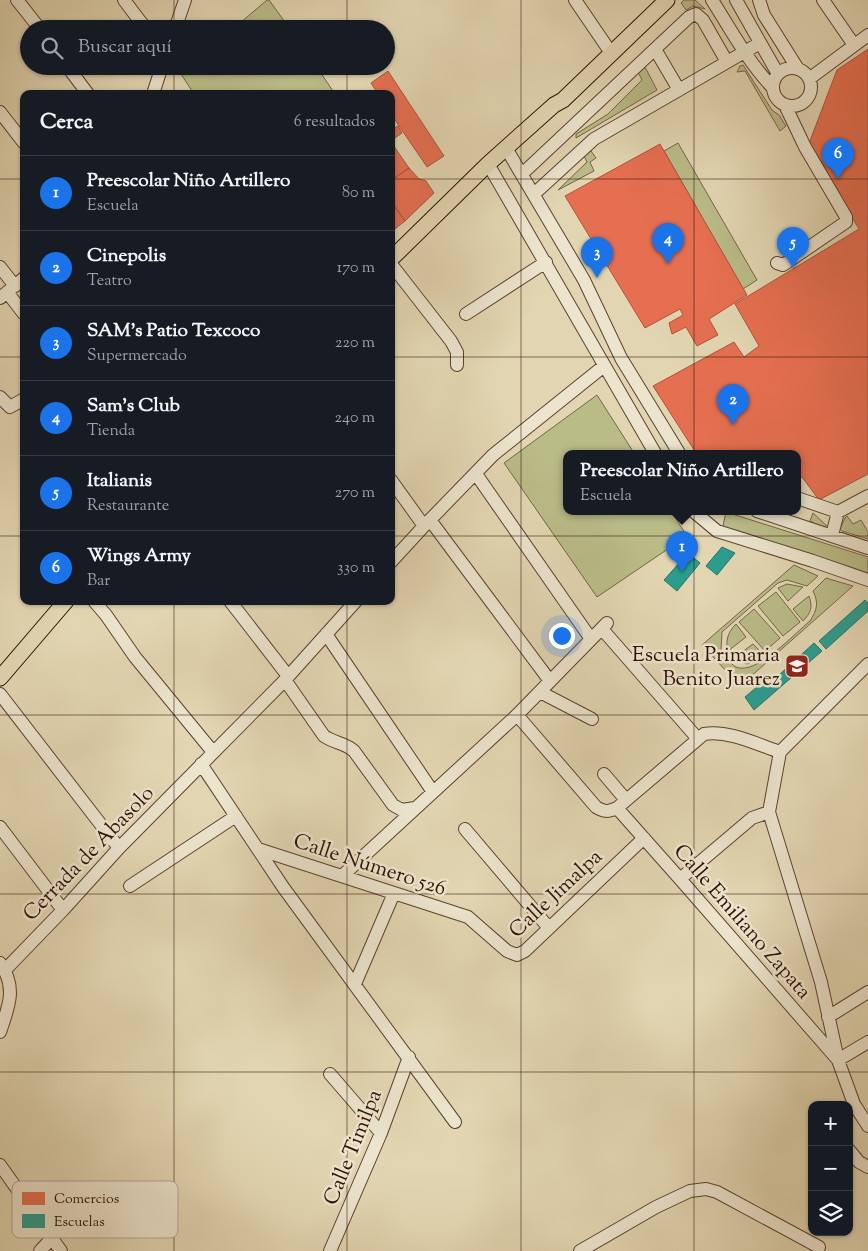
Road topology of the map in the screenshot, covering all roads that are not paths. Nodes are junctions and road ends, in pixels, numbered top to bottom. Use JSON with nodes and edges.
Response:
{"nodes":[{"id":1,"x":17,"y":0,"type":"edge"},
{"id":2,"x":124,"y":0,"type":"edge"},
{"id":3,"x":185,"y":0,"type":"edge"},
{"id":4,"x":575,"y":0,"type":"edge"},
{"id":5,"x":658,"y":0,"type":"edge"},
{"id":6,"x":667,"y":0,"type":"edge"},
{"id":7,"x":712,"y":0,"type":"edge"},
{"id":8,"x":736,"y":0,"type":"edge"},
{"id":9,"x":760,"y":0,"type":"edge"},
{"id":10,"x":825,"y":1,"type":"edge"},
{"id":11,"x":33,"y":20,"type":"edge"},
{"id":12,"x":139,"y":20,"type":"edge"},
{"id":13,"x":178,"y":20,"type":"edge"},
{"id":14,"x":868,"y":35,"type":"edge"},
{"id":15,"x":760,"y":43,"type":"junction"},
{"id":16,"x":854,"y":45,"type":"junction"},
{"id":17,"x":607,"y":48,"type":"junction"},
{"id":18,"x":655,"y":49,"type":"junction"},
{"id":19,"x":744,"y":52,"type":"junction"},
{"id":20,"x":727,"y":62,"type":"junction"},
{"id":21,"x":798,"y":69,"type":"junction"},
{"id":22,"x":778,"y":74,"type":"junction"},
{"id":23,"x":74,"y":75,"type":"edge"},
{"id":24,"x":159,"y":75,"type":"edge"},
{"id":25,"x":809,"y":79,"type":"junction"},
{"id":26,"x":773,"y":88,"type":"junction"},
{"id":27,"x":85,"y":90,"type":"edge"},
{"id":28,"x":154,"y":90,"type":"edge"},
{"id":29,"x":679,"y":90,"type":"junction"},
{"id":30,"x":554,"y":105,"type":"junction"},
{"id":31,"x":785,"y":105,"type":"junction"},
{"id":32,"x":0,"y":112,"type":"edge"},
{"id":33,"x":20,"y":138,"type":"edge"},
{"id":34,"x":506,"y":148,"type":"junction"},
{"id":35,"x":488,"y":164,"type":"junction"},
{"id":36,"x":522,"y":174,"type":"junction"},
{"id":37,"x":534,"y":194,"type":"junction"},
{"id":38,"x":395,"y":255,"type":"edge"},
{"id":39,"x":546,"y":262,"type":"junction"},
{"id":40,"x":777,"y":263,"type":"dead end"},
{"id":41,"x":0,"y":267,"type":"edge"},
{"id":42,"x":395,"y":269,"type":"edge"},
{"id":43,"x":11,"y":288,"type":"edge"},
{"id":44,"x":20,"y":306,"type":"edge"},
{"id":45,"x":466,"y":314,"type":"dead end"},
{"id":46,"x":457,"y":366,"type":"dead end"},
{"id":47,"x":604,"y":366,"type":"junction"},
{"id":48,"x":0,"y":397,"type":"edge"},
{"id":49,"x":20,"y":401,"type":"edge"},
{"id":50,"x":653,"y":450,"type":"edge"},
{"id":51,"x":677,"y":450,"type":"edge"},
{"id":52,"x":476,"y":474,"type":"junction"},
{"id":53,"x":395,"y":485,"type":"edge"},
{"id":54,"x":868,"y":496,"type":"edge"},
{"id":55,"x":801,"y":499,"type":"edge"},
{"id":56,"x":838,"y":512,"type":"junction"},
{"id":57,"x":698,"y":515,"type":"edge"},
{"id":58,"x":770,"y":515,"type":"edge"},
{"id":59,"x":427,"y":523,"type":"junction"},
{"id":60,"x":832,"y":535,"type":"junction"},
{"id":61,"x":868,"y":548,"type":"edge"},
{"id":62,"x":395,"y":557,"type":"edge"},
{"id":63,"x":868,"y":580,"type":"edge"},
{"id":64,"x":63,"y":605,"type":"edge"},
{"id":65,"x":97,"y":605,"type":"edge"},
{"id":66,"x":233,"y":605,"type":"edge"},
{"id":67,"x":352,"y":605,"type":"edge"},
{"id":68,"x":326,"y":634,"type":"junction"},
{"id":69,"x":591,"y":639,"type":"junction"},
{"id":70,"x":868,"y":664,"type":"edge"},
{"id":71,"x":0,"y":678,"type":"edge"},
{"id":72,"x":286,"y":678,"type":"junction"},
{"id":73,"x":550,"y":681,"type":"junction"},
{"id":74,"x":540,"y":692,"type":"junction"},
{"id":75,"x":0,"y":694,"type":"edge"},
{"id":76,"x":517,"y":715,"type":"junction"},
{"id":77,"x":592,"y":719,"type":"dead end"},
{"id":78,"x":698,"y":739,"type":"junction"},
{"id":79,"x":213,"y":752,"type":"junction"},
{"id":80,"x":780,"y":752,"type":"junction"},
{"id":81,"x":201,"y":764,"type":"junction"},
{"id":82,"x":604,"y":774,"type":"dead end"},
{"id":83,"x":433,"y":792,"type":"junction"},
{"id":84,"x":622,"y":804,"type":"junction"},
{"id":85,"x":415,"y":808,"type":"junction"},
{"id":86,"x":769,"y":812,"type":"junction"},
{"id":87,"x":236,"y":816,"type":"junction"},
{"id":88,"x":0,"y":827,"type":"edge"},
{"id":89,"x":465,"y":829,"type":"dead end"},
{"id":90,"x":644,"y":838,"type":"junction"},
{"id":91,"x":119,"y":848,"type":"junction"},
{"id":92,"x":258,"y":849,"type":"junction"},
{"id":93,"x":342,"y":876,"type":"junction"},
{"id":94,"x":680,"y":879,"type":"junction"},
{"id":95,"x":130,"y":886,"type":"dead end"},
{"id":96,"x":394,"y":894,"type":"junction"},
{"id":97,"x":63,"y":910,"type":"junction"},
{"id":98,"x":468,"y":917,"type":"joint"},
{"id":99,"x":549,"y":928,"type":"junction"},
{"id":100,"x":2,"y":966,"type":"edge"},
{"id":101,"x":355,"y":984,"type":"junction"},
{"id":102,"x":868,"y":992,"type":"edge"},
{"id":103,"x":828,"y":1017,"type":"junction"},
{"id":104,"x":0,"y":1032,"type":"edge"},
{"id":105,"x":868,"y":1042,"type":"edge"},
{"id":106,"x":409,"y":1058,"type":"junction"},
{"id":107,"x":838,"y":1060,"type":"junction"},
{"id":108,"x":330,"y":1074,"type":"dead end"},
{"id":109,"x":850,"y":1101,"type":"edge"},
{"id":110,"x":853,"y":1107,"type":"edge"},
{"id":111,"x":455,"y":1122,"type":"dead end"},
{"id":112,"x":868,"y":1126,"type":"edge"},
{"id":113,"x":381,"y":1133,"type":"junction"},
{"id":114,"x":853,"y":1155,"type":"edge"},
{"id":115,"x":0,"y":1166,"type":"edge"},
{"id":116,"x":868,"y":1167,"type":"edge"},
{"id":117,"x":12,"y":1183,"type":"edge"},
{"id":118,"x":52,"y":1239,"type":"joint"},
{"id":119,"x":819,"y":1247,"type":"dead end"},
{"id":120,"x":40,"y":1251,"type":"edge"},
{"id":121,"x":61,"y":1251,"type":"edge"},
{"id":122,"x":330,"y":1251,"type":"edge"},
{"id":123,"x":580,"y":1251,"type":"edge"}],
"edges":[{"from":1,"to":11,"type":"street"},
{"from":2,"to":12,"type":"street"},
{"from":3,"to":13,"type":"street"},
{"from":4,"to":17,"type":"street"},
{"from":5,"to":17,"type":"main road"},
{"from":6,"to":30,"type":"main road"},
{"from":7,"to":19,"type":"street"},
{"from":8,"to":15,"type":"street"},
{"from":9,"to":21,"type":"street"},
{"from":10,"to":16,"type":"street"},
{"from":14,"to":16,"type":"street"},
{"from":15,"to":19,"type":"street"},
{"from":15,"to":22,"type":"street"},
{"from":16,"to":25,"type":"street"},
{"from":17,"to":30,"type":"main road"},
{"from":18,"to":20,"type":"street"},
{"from":18,"to":29,"type":"street"},
{"from":18,"to":36,"type":"street"},
{"from":19,"to":20,"type":"street"},
{"from":19,"to":26,"type":"street"},
{"from":20,"to":29,"type":"street"},
{"from":21,"to":22,"type":"street"},
{"from":21,"to":25,"type":"street"},
{"from":22,"to":26,"type":"street"},
{"from":23,"to":27,"type":"street"},
{"from":24,"to":28,"type":"street"},
{"from":25,"to":31,"type":"street"},
{"from":26,"to":31,"type":"street"},
{"from":29,"to":37,"type":"street"},
{"from":30,"to":34,"type":"main road"},
{"from":31,"to":40,"type":"street"},
{"from":32,"to":33,"type":"street"},
{"from":34,"to":35,"type":"main road"},
{"from":34,"to":36,"type":"street"},
{"from":35,"to":38,"type":"main road"},
{"from":35,"to":39,"type":"street"},
{"from":36,"to":37,"type":"street"},
{"from":37,"to":51,"type":"street"},
{"from":39,"to":45,"type":"street"},
{"from":39,"to":47,"type":"street"},
{"from":41,"to":43,"type":"street"},
{"from":42,"to":46,"type":"street"},
{"from":43,"to":44,"type":"street"},
{"from":47,"to":50,"type":"street"},
{"from":47,"to":52,"type":"street"},
{"from":48,"to":49,"type":"street"},
{"from":52,"to":59,"type":"street"},
{"from":52,"to":69,"type":"street"},
{"from":53,"to":59,"type":"street"},
{"from":54,"to":56,"type":"street"},
{"from":55,"to":56,"type":"street"},
{"from":56,"to":60,"type":"street"},
{"from":57,"to":63,"type":"street"},
{"from":58,"to":60,"type":"street"},
{"from":59,"to":62,"type":"street"},
{"from":59,"to":73,"type":"street"},
{"from":60,"to":61,"type":"street"},
{"from":64,"to":71,"type":"main road"},
{"from":65,"to":79,"type":"street"},
{"from":66,"to":72,"type":"street"},
{"from":67,"to":68,"type":"street","name":"Cerrada de Abasolo"},
{"from":68,"to":72,"type":"street","name":"Cerrada de Abasolo"},
{"from":68,"to":83,"type":"street"},
{"from":69,"to":73,"type":"street"},
{"from":69,"to":78,"type":"street"},
{"from":70,"to":80,"type":"street"},
{"from":72,"to":79,"type":"street","name":"Cerrada de Abasolo"},
{"from":72,"to":85,"type":"street"},
{"from":73,"to":74,"type":"street"},
{"from":74,"to":76,"type":"street"},
{"from":74,"to":77,"type":"street"},
{"from":75,"to":91,"type":"street"},
{"from":76,"to":83,"type":"street"},
{"from":76,"to":84,"type":"street"},
{"from":78,"to":80,"type":"street"},
{"from":78,"to":84,"type":"street"},
{"from":79,"to":81,"type":"street","name":"Cerrada de Abasolo"},
{"from":80,"to":86,"type":"street"},
{"from":81,"to":87,"type":"street"},
{"from":81,"to":91,"type":"street","name":"Cerrada de Abasolo"},
{"from":82,"to":84,"type":"street","name":"Calle Emiliano Zapata"},
{"from":83,"to":85,"type":"street"},
{"from":84,"to":90,"type":"street","name":"Calle Emiliano Zapata"},
{"from":85,"to":93,"type":"street"},
{"from":86,"to":94,"type":"street"},
{"from":86,"to":103,"type":"street"},
{"from":87,"to":92,"type":"street"},
{"from":87,"to":95,"type":"street"},
{"from":88,"to":97,"type":"street"},
{"from":89,"to":99,"type":"street"},
{"from":90,"to":94,"type":"street","name":"Calle Emiliano Zapata"},
{"from":90,"to":99,"type":"street","name":"Calle Jimalpa"},
{"from":91,"to":97,"type":"street","name":"Cerrada de Abasolo"},
{"from":92,"to":93,"type":"street","name":"Calle Número 526"},
{"from":92,"to":101,"type":"street"},
{"from":93,"to":96,"type":"street","name":"Calle Número 526"},
{"from":94,"to":107,"type":"street","name":"Calle Emiliano Zapata"},
{"from":96,"to":98,"type":"street","name":"Calle Número 526"},
{"from":96,"to":101,"type":"street"},
{"from":97,"to":100,"type":"street","name":"Cerrada de Abasolo"},
{"from":98,"to":99,"type":"street","name":"Calle Jimalpa"},
{"from":100,"to":104,"type":"street"},
{"from":101,"to":106,"type":"street"},
{"from":102,"to":103,"type":"street"},
{"from":103,"to":107,"type":"street"},
{"from":105,"to":107,"type":"street"},
{"from":106,"to":111,"type":"street"},
{"from":106,"to":113,"type":"street","name":"Calle Timilpa"},
{"from":107,"to":109,"type":"street"},
{"from":108,"to":113,"type":"street"},
{"from":110,"to":112,"type":"street"},
{"from":113,"to":122,"type":"street","name":"Calle Timilpa"},
{"from":114,"to":116,"type":"street"},
{"from":115,"to":117,"type":"street"},
{"from":118,"to":120,"type":"street"},
{"from":118,"to":121,"type":"street"},
{"from":119,"to":123,"type":"street"}]}
